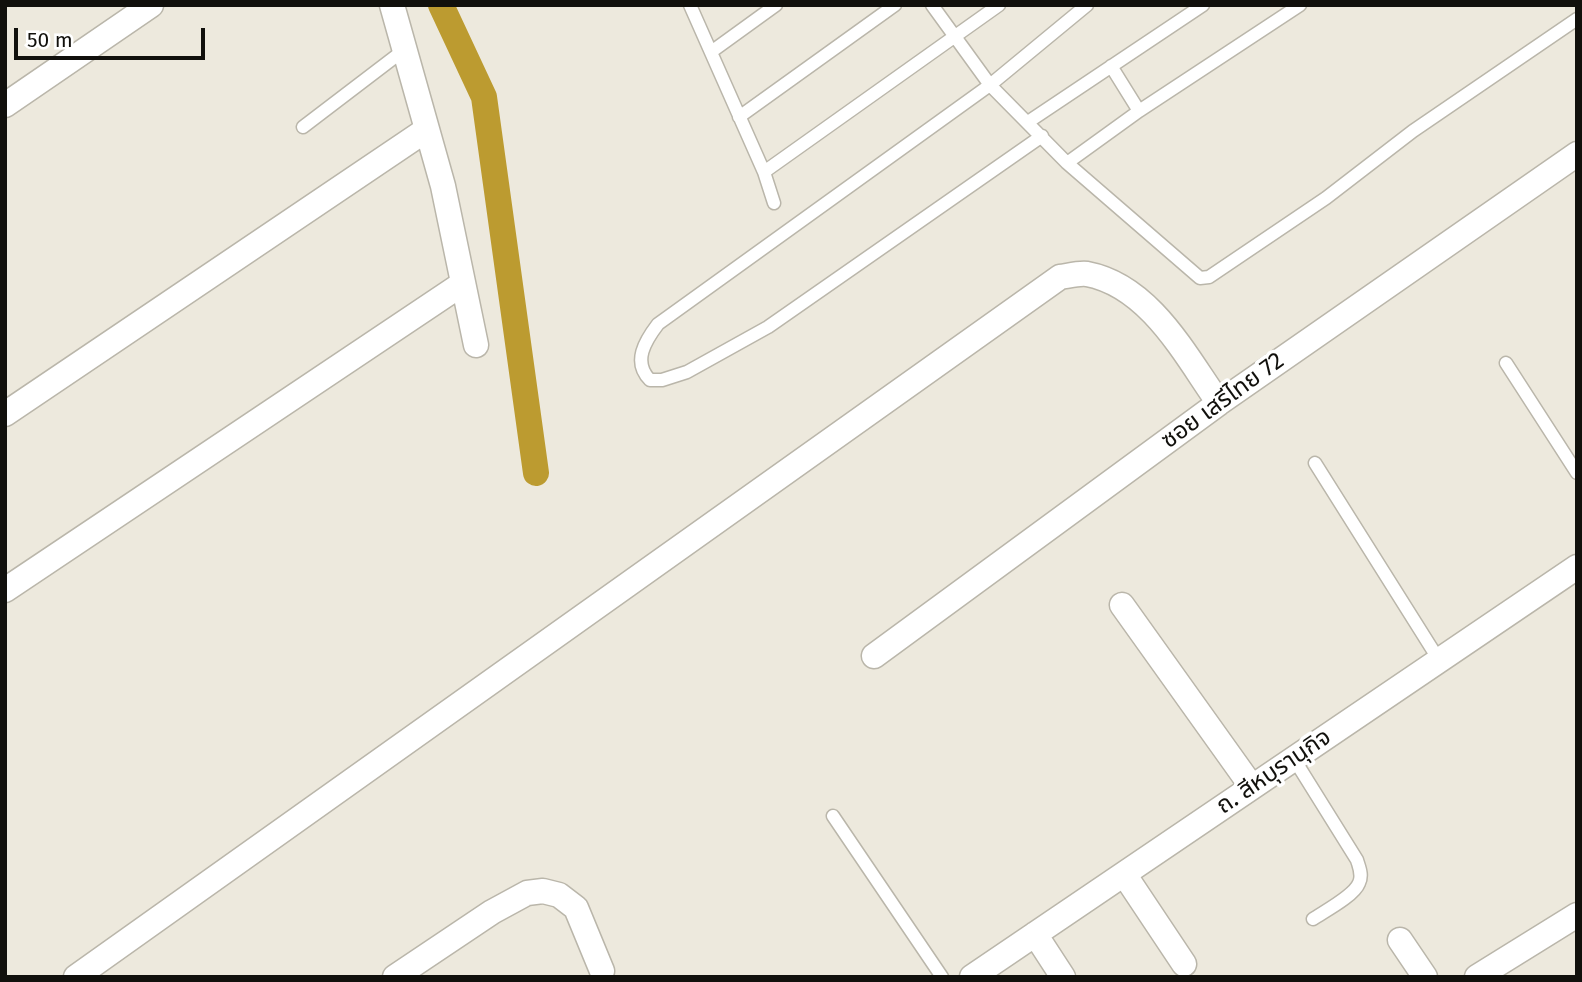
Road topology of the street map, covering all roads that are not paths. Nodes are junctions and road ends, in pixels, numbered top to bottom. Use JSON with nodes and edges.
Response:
{"nodes":[{"id":1,"x":150,"y":5,"type":"edge"},
{"id":2,"x":392,"y":5,"type":"edge"},
{"id":3,"x":690,"y":5,"type":"edge"},
{"id":4,"x":776,"y":5,"type":"edge"},
{"id":5,"x":895,"y":5,"type":"edge"},
{"id":6,"x":932,"y":5,"type":"edge"},
{"id":7,"x":999,"y":5,"type":"edge"},
{"id":8,"x":1087,"y":5,"type":"edge"},
{"id":9,"x":1203,"y":5,"type":"edge"},
{"id":10,"x":1300,"y":5,"type":"edge"},
{"id":11,"x":1577,"y":19,"type":"edge"},
{"id":12,"x":954,"y":39,"type":"junction"},
{"id":13,"x":404,"y":50,"type":"junction"},
{"id":14,"x":711,"y":52,"type":"junction"},
{"id":15,"x":1111,"y":66,"type":"junction"},
{"id":16,"x":990,"y":85,"type":"junction"},
{"id":17,"x":5,"y":105,"type":"edge"},
{"id":18,"x":1139,"y":111,"type":"junction"},
{"id":19,"x":740,"y":117,"type":"junction"},
{"id":20,"x":1028,"y":122,"type":"junction"},
{"id":21,"x":303,"y":127,"type":"dead end"},
{"id":22,"x":426,"y":130,"type":"junction"},
{"id":23,"x":1042,"y":136,"type":"junction"},
{"id":24,"x":1577,"y":154,"type":"edge"},
{"id":25,"x":1067,"y":163,"type":"junction"},
{"id":26,"x":764,"y":172,"type":"junction"},
{"id":27,"x":774,"y":203,"type":"dead end"},
{"id":28,"x":462,"y":284,"type":"junction"},
{"id":29,"x":476,"y":345,"type":"dead end"},
{"id":30,"x":1506,"y":363,"type":"dead end"},
{"id":31,"x":1219,"y":403,"type":"junction"},
{"id":32,"x":5,"y":414,"type":"edge"},
{"id":33,"x":1315,"y":463,"type":"dead end"},
{"id":34,"x":1577,"y":473,"type":"edge"},
{"id":35,"x":1577,"y":567,"type":"edge"},
{"id":36,"x":5,"y":590,"type":"edge"},
{"id":37,"x":1122,"y":605,"type":"dead end"},
{"id":38,"x":874,"y":656,"type":"dead end"},
{"id":39,"x":1439,"y":660,"type":"junction"},
{"id":40,"x":1294,"y":759,"type":"junction"},
{"id":41,"x":1252,"y":787,"type":"junction"},
{"id":42,"x":833,"y":816,"type":"dead end"},
{"id":43,"x":1124,"y":874,"type":"junction"},
{"id":44,"x":1577,"y":915,"type":"edge"},
{"id":45,"x":1313,"y":919,"type":"dead end"},
{"id":46,"x":1035,"y":934,"type":"junction"},
{"id":47,"x":1400,"y":940,"type":"dead end"},
{"id":48,"x":1184,"y":964,"type":"dead end"},
{"id":49,"x":600,"y":975,"type":"edge"},
{"id":50,"x":76,"y":977,"type":"edge"},
{"id":51,"x":396,"y":977,"type":"edge"},
{"id":52,"x":942,"y":977,"type":"edge"},
{"id":53,"x":972,"y":977,"type":"edge"},
{"id":54,"x":1063,"y":977,"type":"edge"},
{"id":55,"x":1425,"y":977,"type":"edge"},
{"id":56,"x":1477,"y":977,"type":"edge"}],
"edges":[{"from":1,"to":17,"type":"street"},
{"from":2,"to":13,"type":"street"},
{"from":3,"to":14,"type":"lane"},
{"from":4,"to":14,"type":"lane"},
{"from":5,"to":19,"type":"lane"},
{"from":6,"to":12,"type":"lane"},
{"from":7,"to":12,"type":"lane"},
{"from":8,"to":16,"type":"lane"},
{"from":9,"to":15,"type":"lane"},
{"from":10,"to":18,"type":"lane"},
{"from":11,"to":25,"type":"lane"},
{"from":12,"to":16,"type":"lane"},
{"from":12,"to":26,"type":"lane"},
{"from":13,"to":21,"type":"lane"},
{"from":13,"to":22,"type":"street"},
{"from":14,"to":19,"type":"lane"},
{"from":15,"to":18,"type":"lane"},
{"from":15,"to":20,"type":"lane"},
{"from":16,"to":20,"type":"lane"},
{"from":16,"to":23,"type":"lane"},
{"from":18,"to":25,"type":"lane"},
{"from":19,"to":26,"type":"lane"},
{"from":20,"to":23,"type":"lane"},
{"from":22,"to":28,"type":"street"},
{"from":22,"to":32,"type":"street"},
{"from":23,"to":25,"type":"lane"},
{"from":24,"to":31,"type":"street","name":"ซอย เสรีไทย 72"},
{"from":26,"to":27,"type":"lane"},
{"from":28,"to":29,"type":"street"},
{"from":28,"to":36,"type":"street"},
{"from":30,"to":34,"type":"lane"},
{"from":31,"to":38,"type":"street","name":"ซอย เสรีไทย 72"},
{"from":31,"to":50,"type":"street"},
{"from":33,"to":39,"type":"lane"},
{"from":35,"to":39,"type":"street","name":"ถ. สีหบุรานุกิจ"},
{"from":37,"to":41,"type":"street"},
{"from":39,"to":40,"type":"street","name":"ถ. สีหบุรานุกิจ"},
{"from":40,"to":41,"type":"street","name":"ถ. สีหบุรานุกิจ"},
{"from":40,"to":45,"type":"lane"},
{"from":41,"to":43,"type":"street","name":"ถ. สีหบุรานุกิจ"},
{"from":42,"to":52,"type":"lane"},
{"from":43,"to":46,"type":"street","name":"ถ. สีหบุรานุกิจ"},
{"from":43,"to":48,"type":"street"},
{"from":44,"to":56,"type":"street"},
{"from":46,"to":53,"type":"street","name":"ถ. สีหบุรานุกิจ"},
{"from":46,"to":54,"type":"street"},
{"from":47,"to":55,"type":"street"},
{"from":49,"to":51,"type":"street"}]}
